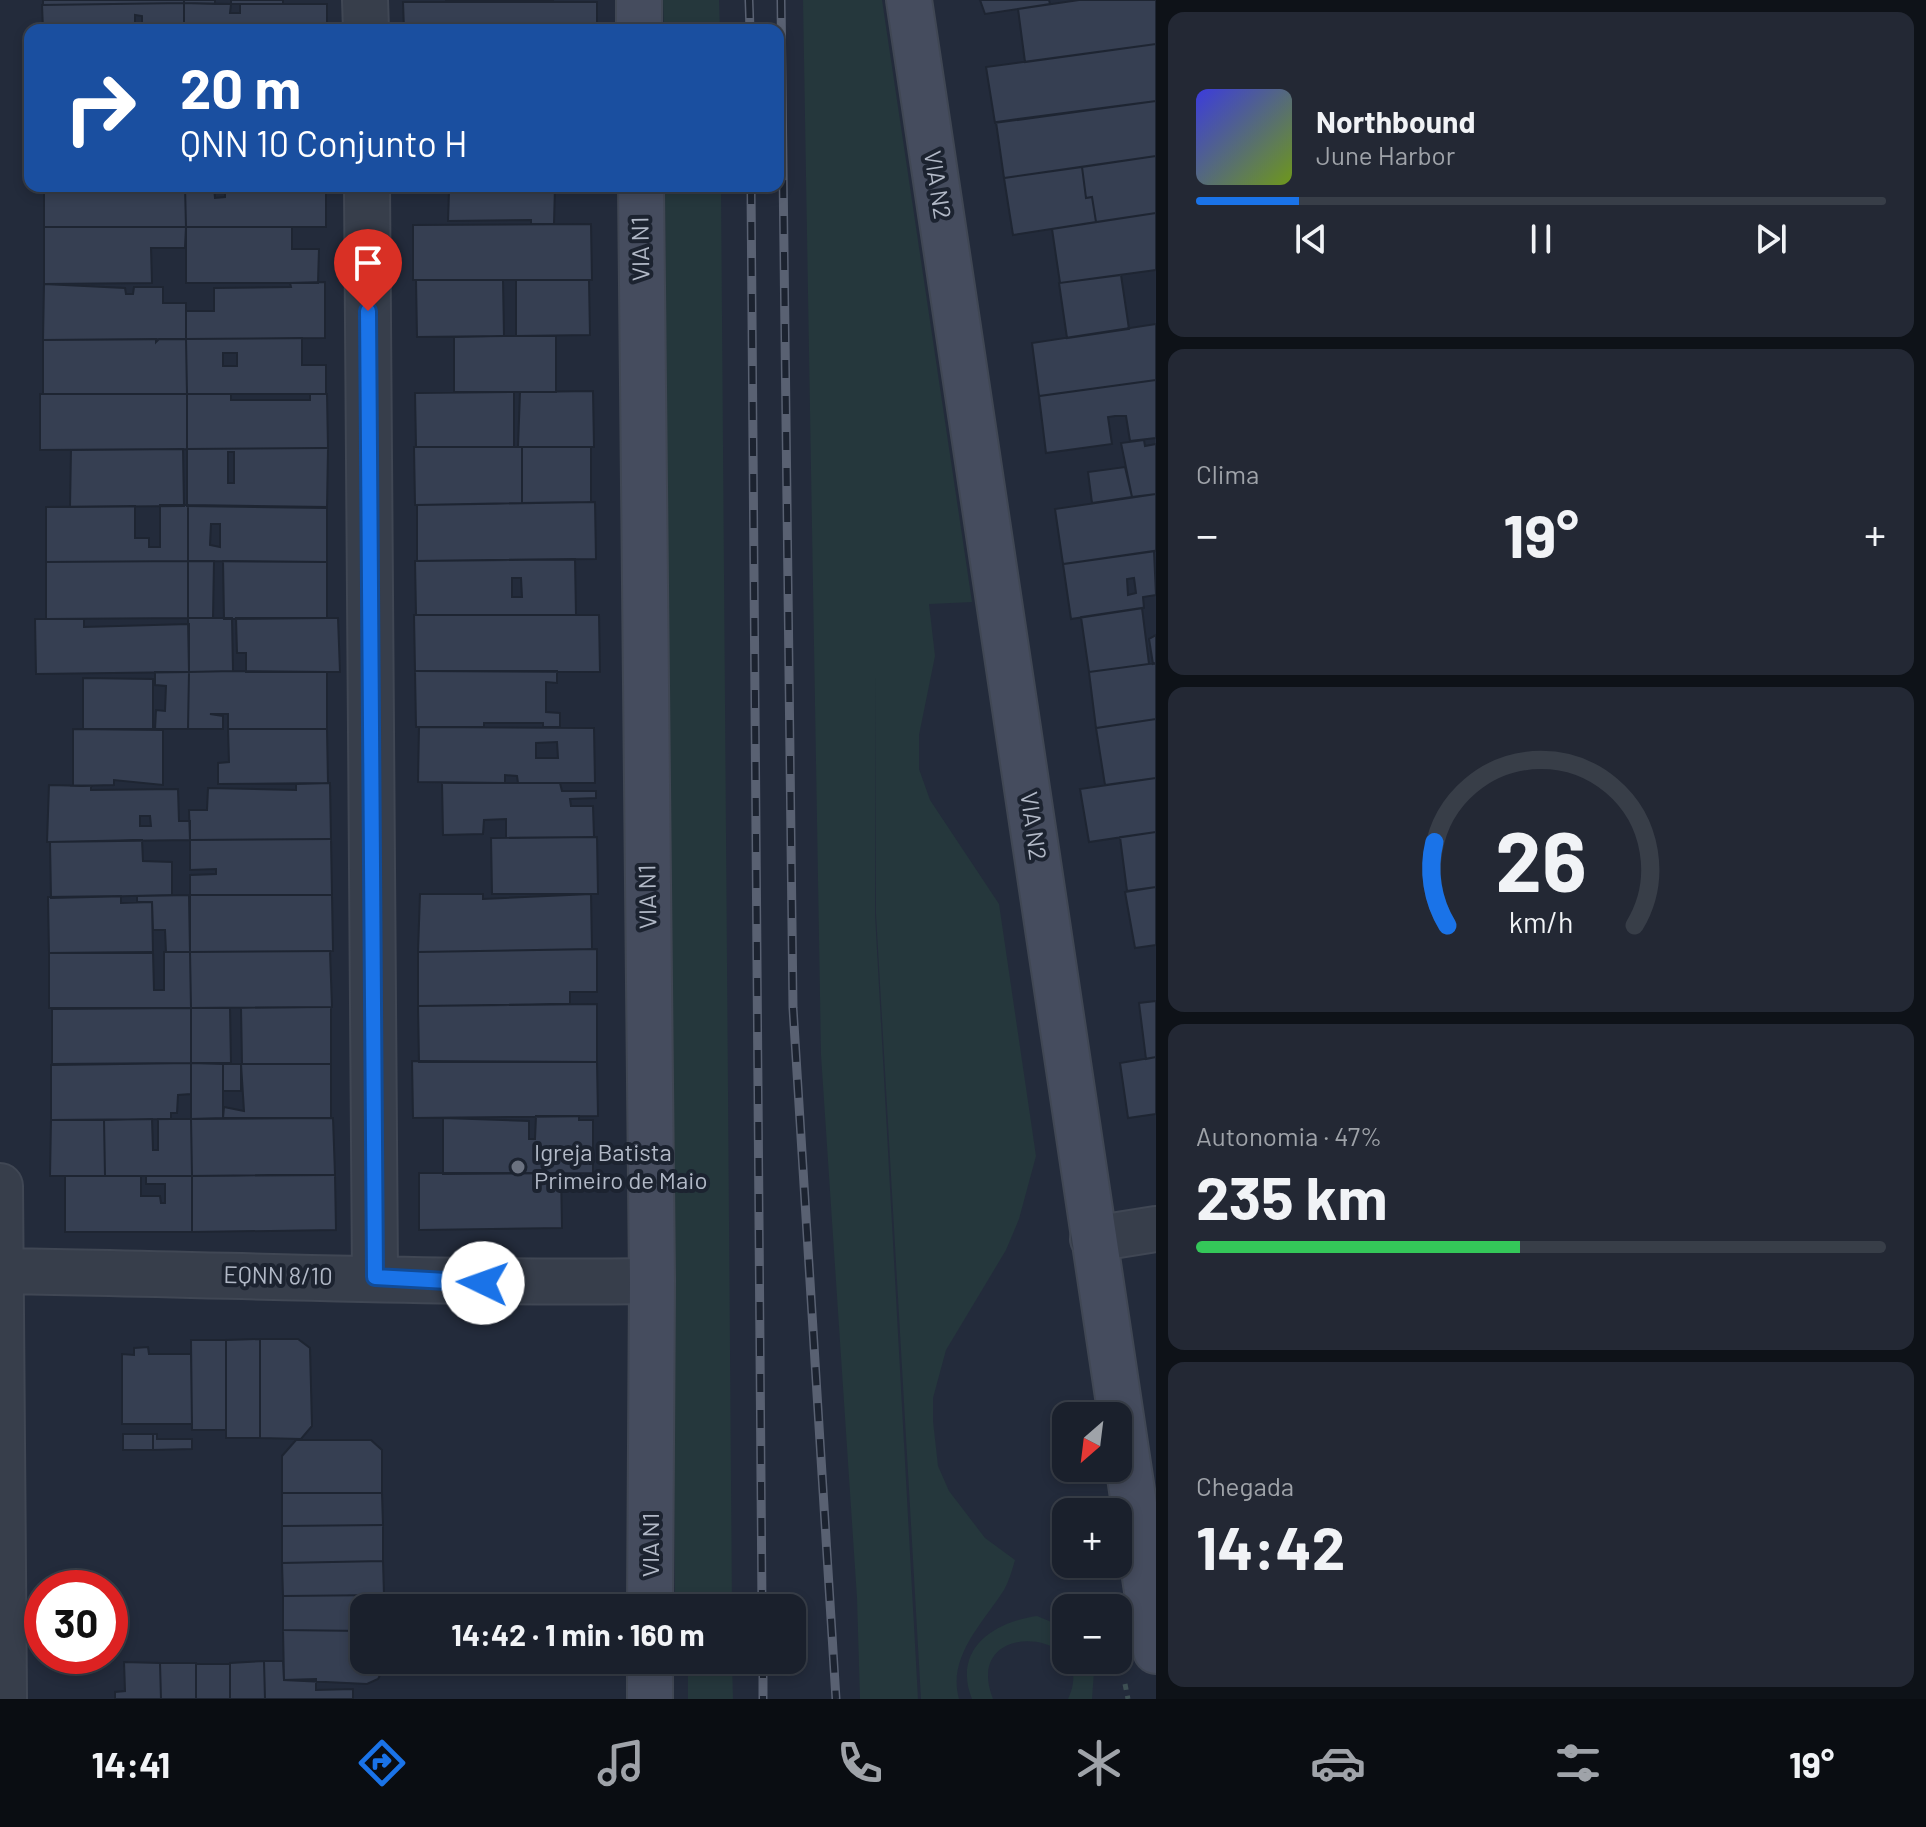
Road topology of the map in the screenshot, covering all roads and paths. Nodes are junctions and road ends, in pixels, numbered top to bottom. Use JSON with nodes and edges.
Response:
{"nodes":[{"id":1,"x":365,"y":0,"type":"edge"},
{"id":2,"x":639,"y":0,"type":"edge"},
{"id":3,"x":909,"y":0,"type":"edge"},
{"id":4,"x":366,"y":24,"type":"edge"},
{"id":5,"x":639,"y":24,"type":"edge"},
{"id":6,"x":367,"y":192,"type":"edge"},
{"id":7,"x":641,"y":192,"type":"edge"},
{"id":8,"x":0,"y":1186,"type":"edge"},
{"id":9,"x":1156,"y":1229,"type":"edge"},
{"id":10,"x":1093,"y":1239,"type":"junction"},
{"id":11,"x":0,"y":1271,"type":"edge"},
{"id":12,"x":375,"y":1277,"type":"junction"},
{"id":13,"x":652,"y":1281,"type":"junction"},
{"id":14,"x":650,"y":1594,"type":"edge"},
{"id":15,"x":1156,"y":1651,"type":"edge"},
{"id":16,"x":650,"y":1674,"type":"edge"},
{"id":17,"x":4,"y":1699,"type":"edge"},
{"id":18,"x":650,"y":1699,"type":"edge"}],
"edges":[{"from":1,"to":4,"type":"street"},
{"from":2,"to":5,"type":"main road"},
{"from":3,"to":10,"type":"main road","name":"VIA N2"},
{"from":6,"to":12,"type":"street"},
{"from":7,"to":13,"type":"main road","name":"VIA N1"},
{"from":8,"to":11,"type":"street"},
{"from":9,"to":10,"type":"street"},
{"from":10,"to":15,"type":"main road","name":"VIA N2"},
{"from":11,"to":12,"type":"street","name":"EQNN 8/10"},
{"from":11,"to":17,"type":"street"},
{"from":12,"to":13,"type":"street","name":"EQNN 8/10"},
{"from":13,"to":14,"type":"main road","name":"VIA N1"},
{"from":16,"to":18,"type":"main road"}]}
